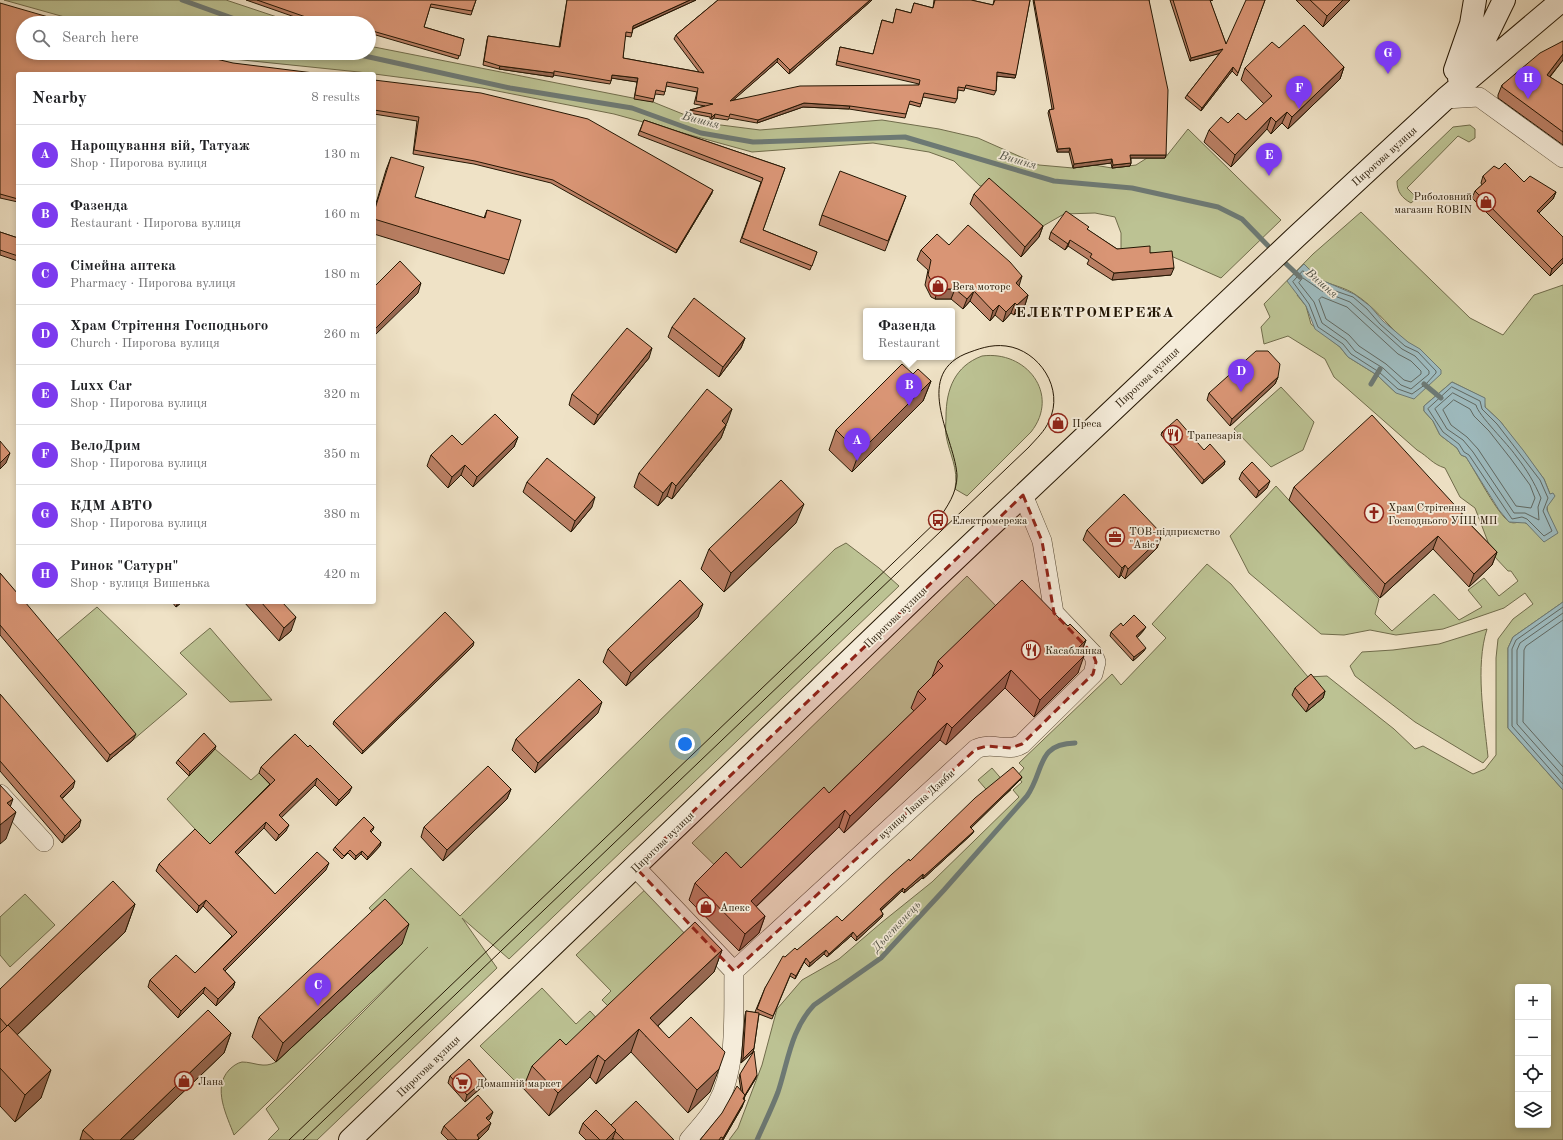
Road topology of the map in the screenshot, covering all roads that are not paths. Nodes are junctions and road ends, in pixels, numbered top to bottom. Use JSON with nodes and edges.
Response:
{"nodes":[{"id":1,"x":1475,"y":0,"type":"edge"},
{"id":2,"x":1504,"y":0,"type":"edge"},
{"id":3,"x":1538,"y":0,"type":"edge"},
{"id":4,"x":1562,"y":0,"type":"edge"},
{"id":5,"x":1445,"y":100,"type":"junction"},
{"id":6,"x":1563,"y":158,"type":"edge"},
{"id":7,"x":1023,"y":495,"type":"junction"},
{"id":8,"x":0,"y":794,"type":"edge"},
{"id":9,"x":44,"y":842,"type":"dead end"},
{"id":10,"x":635,"y":867,"type":"junction"},
{"id":11,"x":734,"y":971,"type":"junction"},
{"id":12,"x":350,"y":1140,"type":"edge"},
{"id":13,"x":689,"y":1140,"type":"edge"}],
"edges":[{"from":1,"to":5,"type":"main road"},
{"from":2,"to":5,"type":"main road","name":"Пирогова вулиця"},
{"from":3,"to":4,"type":"main road"},
{"from":4,"to":5,"type":"main road","name":"Пирогова вулиця"},
{"from":5,"to":6,"type":"street"},
{"from":5,"to":7,"type":"main road","name":"Пирогова вулиця"},
{"from":7,"to":10,"type":"main road","name":"Пирогова вулиця"},
{"from":7,"to":11,"type":"street","name":"вулиця Івана Дзюби"},
{"from":8,"to":9,"type":"street"},
{"from":10,"to":11,"type":"street"},
{"from":10,"to":12,"type":"main road","name":"Пирогова вулиця"},
{"from":11,"to":13,"type":"street"}]}
